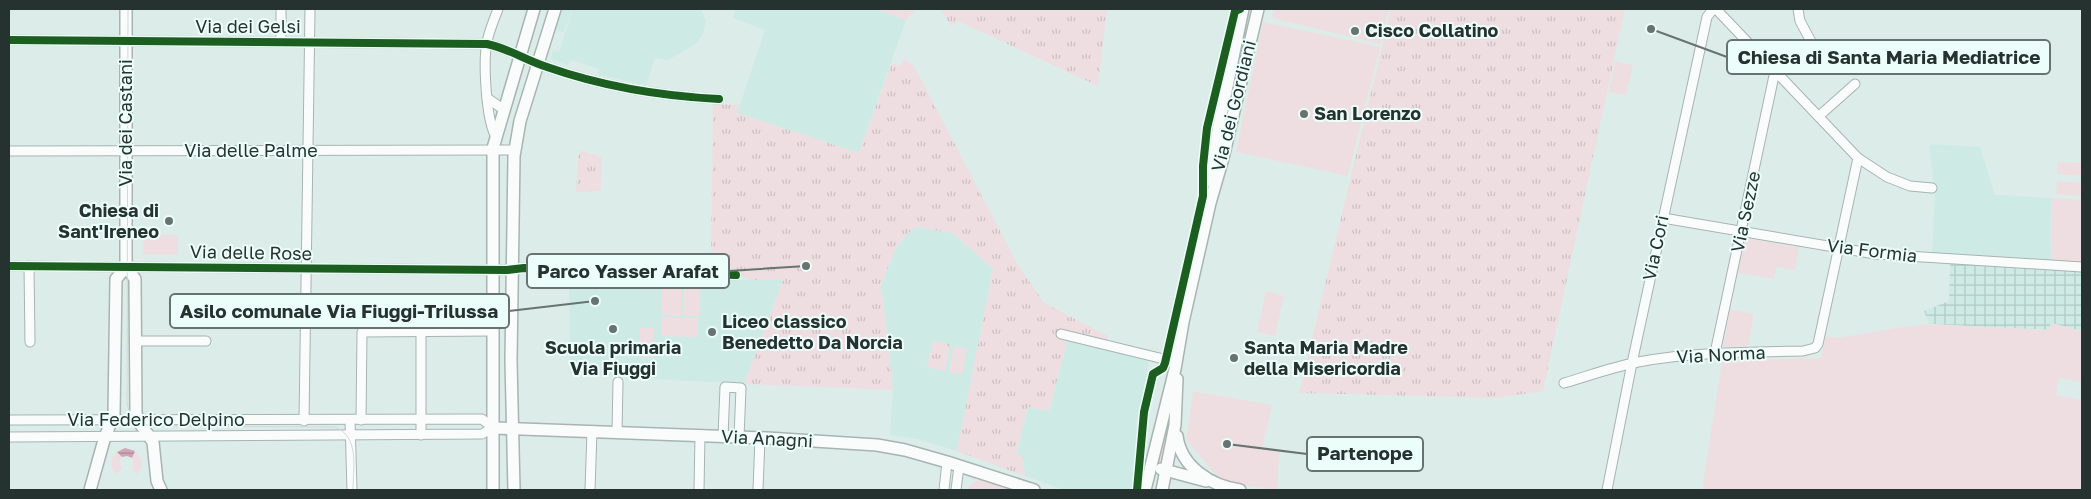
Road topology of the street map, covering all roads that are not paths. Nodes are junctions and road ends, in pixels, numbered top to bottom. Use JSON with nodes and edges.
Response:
{"nodes":[{"id":1,"x":126,"y":9,"type":"edge"},
{"id":2,"x":281,"y":9,"type":"edge"},
{"id":3,"x":310,"y":9,"type":"edge"},
{"id":4,"x":498,"y":9,"type":"edge"},
{"id":5,"x":534,"y":9,"type":"edge"},
{"id":6,"x":554,"y":9,"type":"edge"},
{"id":7,"x":1244,"y":9,"type":"edge"},
{"id":8,"x":1258,"y":9,"type":"edge"},
{"id":9,"x":1715,"y":9,"type":"edge"},
{"id":10,"x":1798,"y":9,"type":"edge"},
{"id":11,"x":9,"y":40,"type":"edge"},
{"id":12,"x":126,"y":41,"type":"junction"},
{"id":13,"x":281,"y":42,"type":"junction"},
{"id":14,"x":310,"y":42,"type":"junction"},
{"id":15,"x":486,"y":44,"type":"junction"},
{"id":16,"x":1814,"y":46,"type":"dead end"},
{"id":17,"x":519,"y":54,"type":"junction"},
{"id":18,"x":538,"y":63,"type":"junction"},
{"id":19,"x":1775,"y":71,"type":"junction"},
{"id":20,"x":1855,"y":84,"type":"dead end"},
{"id":21,"x":487,"y":98,"type":"junction"},
{"id":22,"x":719,"y":99,"type":"dead end"},
{"id":23,"x":503,"y":109,"type":"junction"},
{"id":24,"x":1819,"y":116,"type":"junction"},
{"id":25,"x":495,"y":135,"type":"junction"},
{"id":26,"x":493,"y":150,"type":"junction"},
{"id":27,"x":514,"y":150,"type":"junction"},
{"id":28,"x":9,"y":151,"type":"edge"},
{"id":29,"x":126,"y":151,"type":"junction"},
{"id":30,"x":307,"y":151,"type":"junction"},
{"id":31,"x":1858,"y":158,"type":"junction"},
{"id":32,"x":1932,"y":188,"type":"dead end"},
{"id":33,"x":1210,"y":203,"type":"junction"},
{"id":34,"x":1663,"y":218,"type":"junction"},
{"id":35,"x":1742,"y":232,"type":"junction"},
{"id":36,"x":1839,"y":249,"type":"junction"},
{"id":37,"x":9,"y":266,"type":"edge"},
{"id":38,"x":29,"y":266,"type":"junction"},
{"id":39,"x":126,"y":267,"type":"junction"},
{"id":40,"x":2082,"y":267,"type":"edge"},
{"id":41,"x":305,"y":269,"type":"junction"},
{"id":42,"x":492,"y":270,"type":"junction"},
{"id":43,"x":512,"y":270,"type":"junction"},
{"id":44,"x":736,"y":275,"type":"dead end"},
{"id":45,"x":421,"y":331,"type":"junction"},
{"id":46,"x":492,"y":331,"type":"junction"},
{"id":47,"x":1061,"y":334,"type":"dead end"},
{"id":48,"x":136,"y":341,"type":"junction"},
{"id":49,"x":206,"y":341,"type":"dead end"},
{"id":50,"x":30,"y":342,"type":"dead end"},
{"id":51,"x":1716,"y":353,"type":"junction"},
{"id":52,"x":1176,"y":362,"type":"junction"},
{"id":53,"x":1632,"y":363,"type":"junction"},
{"id":54,"x":618,"y":382,"type":"dead end"},
{"id":55,"x":1564,"y":383,"type":"dead end"},
{"id":56,"x":421,"y":419,"type":"junction"},
{"id":57,"x":9,"y":420,"type":"edge"},
{"id":58,"x":113,"y":420,"type":"junction"},
{"id":59,"x":138,"y":420,"type":"junction"},
{"id":60,"x":304,"y":420,"type":"junction"},
{"id":61,"x":350,"y":420,"type":"junction"},
{"id":62,"x":361,"y":420,"type":"junction"},
{"id":63,"x":1175,"y":425,"type":"junction"},
{"id":64,"x":493,"y":428,"type":"junction"},
{"id":65,"x":514,"y":428,"type":"junction"},
{"id":66,"x":592,"y":430,"type":"junction"},
{"id":67,"x":617,"y":432,"type":"junction"},
{"id":68,"x":421,"y":434,"type":"junction"},
{"id":69,"x":149,"y":435,"type":"junction"},
{"id":70,"x":349,"y":435,"type":"junction"},
{"id":71,"x":700,"y":435,"type":"junction"},
{"id":72,"x":105,"y":436,"type":"junction"},
{"id":73,"x":723,"y":436,"type":"junction"},
{"id":74,"x":9,"y":437,"type":"edge"},
{"id":75,"x":739,"y":437,"type":"junction"},
{"id":76,"x":760,"y":438,"type":"junction"},
{"id":77,"x":947,"y":462,"type":"junction"},
{"id":78,"x":959,"y":466,"type":"junction"},
{"id":79,"x":1167,"y":470,"type":"junction"},
{"id":80,"x":1192,"y":476,"type":"junction"},
{"id":81,"x":1210,"y":482,"type":"junction"},
{"id":82,"x":1147,"y":485,"type":"edge"},
{"id":83,"x":1227,"y":489,"type":"edge"},
{"id":84,"x":90,"y":490,"type":"edge"},
{"id":85,"x":161,"y":490,"type":"edge"},
{"id":86,"x":352,"y":490,"type":"edge"},
{"id":87,"x":492,"y":490,"type":"edge"},
{"id":88,"x":514,"y":490,"type":"edge"},
{"id":89,"x":590,"y":490,"type":"edge"},
{"id":90,"x":699,"y":490,"type":"edge"},
{"id":91,"x":758,"y":490,"type":"edge"},
{"id":92,"x":944,"y":490,"type":"edge"},
{"id":93,"x":956,"y":490,"type":"edge"},
{"id":94,"x":1034,"y":490,"type":"edge"},
{"id":95,"x":1162,"y":490,"type":"edge"},
{"id":96,"x":1240,"y":490,"type":"edge"},
{"id":97,"x":1607,"y":490,"type":"edge"}],
"edges":[{"from":1,"to":12,"type":"street","name":"Via dei Castani"},
{"from":2,"to":13,"type":"street"},
{"from":3,"to":14,"type":"street"},
{"from":4,"to":15,"type":"street"},
{"from":5,"to":17,"type":"street"},
{"from":6,"to":18,"type":"street"},
{"from":7,"to":33,"type":"street","name":"Via dei Gordiani"},
{"from":8,"to":33,"type":"street","name":"Via dei Gordiani"},
{"from":9,"to":19,"type":"street"},
{"from":9,"to":34,"type":"street","name":"Via Cori"},
{"from":10,"to":16,"type":"street"},
{"from":11,"to":12,"type":"street","name":"Via dei Gelsi"},
{"from":12,"to":13,"type":"street","name":"Via dei Gelsi"},
{"from":12,"to":29,"type":"street","name":"Via dei Castani"},
{"from":13,"to":14,"type":"street","name":"Via dei Gelsi"},
{"from":14,"to":15,"type":"street","name":"Via dei Gelsi"},
{"from":14,"to":30,"type":"street"},
{"from":15,"to":17,"type":"street","name":"Via dei Gelsi"},
{"from":15,"to":21,"type":"street"},
{"from":17,"to":18,"type":"street","name":"Via dei Gelsi"},
{"from":17,"to":23,"type":"street"},
{"from":18,"to":22,"type":"street","name":"Via dei Gelsi"},
{"from":18,"to":27,"type":"street"},
{"from":19,"to":24,"type":"street"},
{"from":19,"to":35,"type":"street","name":"Via Sezze"},
{"from":20,"to":24,"type":"street"},
{"from":21,"to":23,"type":"street"},
{"from":21,"to":25,"type":"street"},
{"from":23,"to":25,"type":"street"},
{"from":24,"to":31,"type":"street"},
{"from":25,"to":26,"type":"street"},
{"from":26,"to":27,"type":"street","name":"Via delle Palme"},
{"from":26,"to":30,"type":"street","name":"Via delle Palme"},
{"from":26,"to":42,"type":"street"},
{"from":27,"to":43,"type":"street"},
{"from":28,"to":29,"type":"street","name":"Via delle Palme"},
{"from":29,"to":30,"type":"street","name":"Via delle Palme"},
{"from":29,"to":39,"type":"street","name":"Via dei Castani"},
{"from":30,"to":41,"type":"street"},
{"from":31,"to":32,"type":"street"},
{"from":31,"to":36,"type":"street"},
{"from":33,"to":52,"type":"street","name":"Via dei Gordiani"},
{"from":34,"to":35,"type":"street","name":"Via Formia"},
{"from":34,"to":53,"type":"street","name":"Via Cori"},
{"from":35,"to":36,"type":"street","name":"Via Formia"},
{"from":35,"to":51,"type":"street","name":"Via Sezze"},
{"from":36,"to":40,"type":"street","name":"Via Formia"},
{"from":36,"to":51,"type":"street","name":"Via Norma"},
{"from":37,"to":38,"type":"street","name":"Via delle Rose"},
{"from":38,"to":39,"type":"street","name":"Via delle Rose"},
{"from":38,"to":50,"type":"street"},
{"from":39,"to":41,"type":"street","name":"Via delle Rose"},
{"from":39,"to":48,"type":"street"},
{"from":39,"to":58,"type":"street"},
{"from":41,"to":42,"type":"street","name":"Via delle Rose"},
{"from":41,"to":60,"type":"street"},
{"from":42,"to":43,"type":"street","name":"Via delle Rose"},
{"from":42,"to":46,"type":"street"},
{"from":43,"to":44,"type":"street","name":"Via delle Rose"},
{"from":43,"to":65,"type":"street"},
{"from":45,"to":46,"type":"street"},
{"from":45,"to":56,"type":"street"},
{"from":45,"to":62,"type":"street"},
{"from":46,"to":64,"type":"street"},
{"from":47,"to":52,"type":"street"},
{"from":48,"to":49,"type":"street"},
{"from":48,"to":59,"type":"street"},
{"from":51,"to":53,"type":"street","name":"Via Norma"},
{"from":52,"to":63,"type":"street","name":"Via dei Gordiani"},
{"from":52,"to":82,"type":"street","name":"Via dei Gordiani"},
{"from":53,"to":55,"type":"street","name":"Via Norma"},
{"from":53,"to":97,"type":"street","name":"Via Cori"},
{"from":54,"to":67,"type":"street"},
{"from":56,"to":62,"type":"street"},
{"from":56,"to":64,"type":"street"},
{"from":56,"to":68,"type":"street"},
{"from":57,"to":58,"type":"street","name":"Via Federico Delpino"},
{"from":58,"to":59,"type":"street","name":"Via Federico Delpino"},
{"from":58,"to":72,"type":"street"},
{"from":59,"to":60,"type":"street","name":"Via Federico Delpino"},
{"from":59,"to":69,"type":"street"},
{"from":60,"to":61,"type":"street","name":"Via Federico Delpino"},
{"from":61,"to":62,"type":"street","name":"Via Federico Delpino"},
{"from":61,"to":70,"type":"street"},
{"from":63,"to":79,"type":"street","name":"Via dei Gordiani"},
{"from":63,"to":81,"type":"street"},
{"from":64,"to":65,"type":"street","name":"Via Anagni"},
{"from":64,"to":68,"type":"street"},
{"from":64,"to":87,"type":"street"},
{"from":65,"to":66,"type":"street","name":"Via Anagni"},
{"from":65,"to":88,"type":"street"},
{"from":66,"to":67,"type":"street","name":"Via Anagni"},
{"from":66,"to":89,"type":"street"},
{"from":67,"to":71,"type":"street","name":"Via Anagni"},
{"from":68,"to":70,"type":"street","name":"Via Federico Delpino"},
{"from":69,"to":70,"type":"street","name":"Via Federico Delpino"},
{"from":69,"to":72,"type":"street","name":"Via Federico Delpino"},
{"from":69,"to":85,"type":"street"},
{"from":70,"to":86,"type":"street"},
{"from":71,"to":73,"type":"street","name":"Via Anagni"},
{"from":71,"to":90,"type":"street"},
{"from":72,"to":74,"type":"street","name":"Via Federico Delpino"},
{"from":72,"to":84,"type":"street"},
{"from":73,"to":75,"type":"street","name":"Via Anagni"},
{"from":73,"to":75,"type":"street"},
{"from":75,"to":76,"type":"street","name":"Via Anagni"},
{"from":76,"to":77,"type":"street","name":"Via Anagni"},
{"from":76,"to":91,"type":"street"},
{"from":77,"to":78,"type":"street","name":"Via Anagni"},
{"from":77,"to":92,"type":"street"},
{"from":78,"to":93,"type":"street"},
{"from":78,"to":94,"type":"street","name":"Via Anagni"},
{"from":79,"to":80,"type":"street"},
{"from":79,"to":82,"type":"street"},
{"from":79,"to":95,"type":"street","name":"Via dei Gordiani"},
{"from":80,"to":81,"type":"street"},
{"from":80,"to":95,"type":"street"},
{"from":81,"to":83,"type":"street"},
{"from":83,"to":96,"type":"street"}]}
